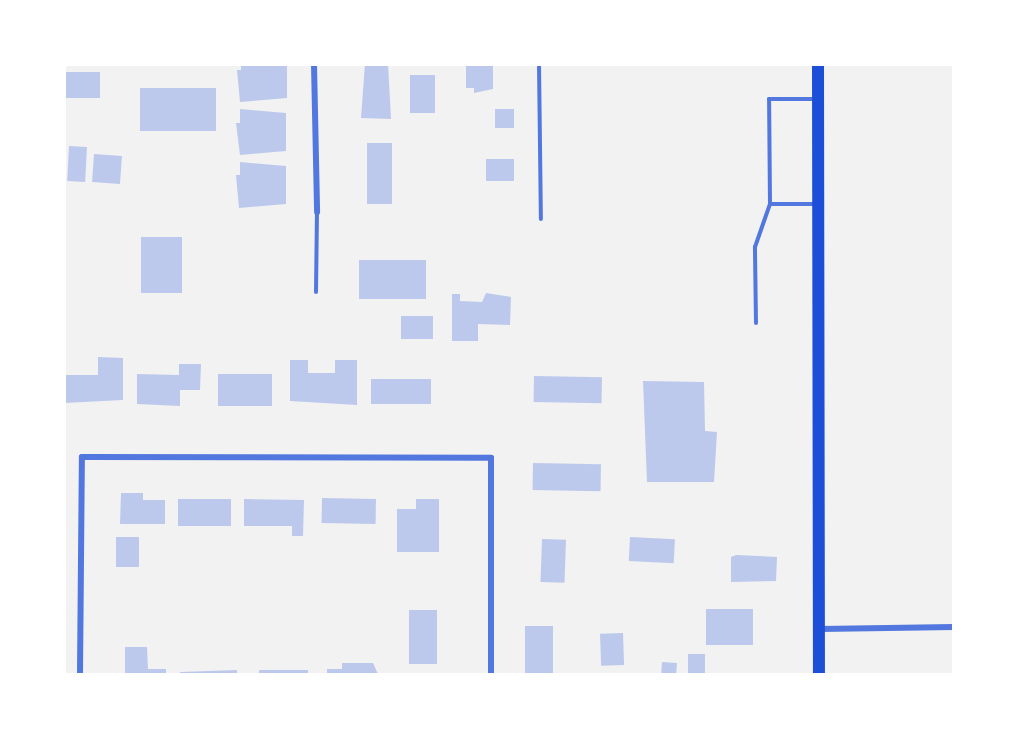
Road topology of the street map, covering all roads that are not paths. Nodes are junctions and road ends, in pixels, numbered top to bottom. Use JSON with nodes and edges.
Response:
{"nodes":[{"id":1,"x":314,"y":64,"type":"edge"},
{"id":2,"x":538,"y":64,"type":"edge"},
{"id":3,"x":818,"y":64,"type":"edge"},
{"id":4,"x":818,"y":99,"type":"junction"},
{"id":5,"x":770,"y":204,"type":"junction"},
{"id":6,"x":819,"y":204,"type":"junction"},
{"id":7,"x":317,"y":212,"type":"joint"},
{"id":8,"x":541,"y":219,"type":"dead end"},
{"id":9,"x":315,"y":292,"type":"dead end"},
{"id":10,"x":756,"y":323,"type":"dead end"},
{"id":11,"x":954,"y":627,"type":"edge"},
{"id":12,"x":820,"y":629,"type":"junction"},
{"id":13,"x":80,"y":675,"type":"edge"},
{"id":14,"x":491,"y":675,"type":"edge"},
{"id":15,"x":819,"y":675,"type":"edge"}],
"edges":[{"from":1,"to":7,"type":"street"},
{"from":2,"to":8,"type":"lane"},
{"from":3,"to":4,"type":"main road"},
{"from":4,"to":5,"type":"lane"},
{"from":4,"to":6,"type":"main road"},
{"from":5,"to":6,"type":"lane"},
{"from":5,"to":10,"type":"lane"},
{"from":6,"to":12,"type":"main road"},
{"from":7,"to":9,"type":"lane"},
{"from":11,"to":12,"type":"street"},
{"from":12,"to":15,"type":"main road"},
{"from":13,"to":14,"type":"street"}]}
